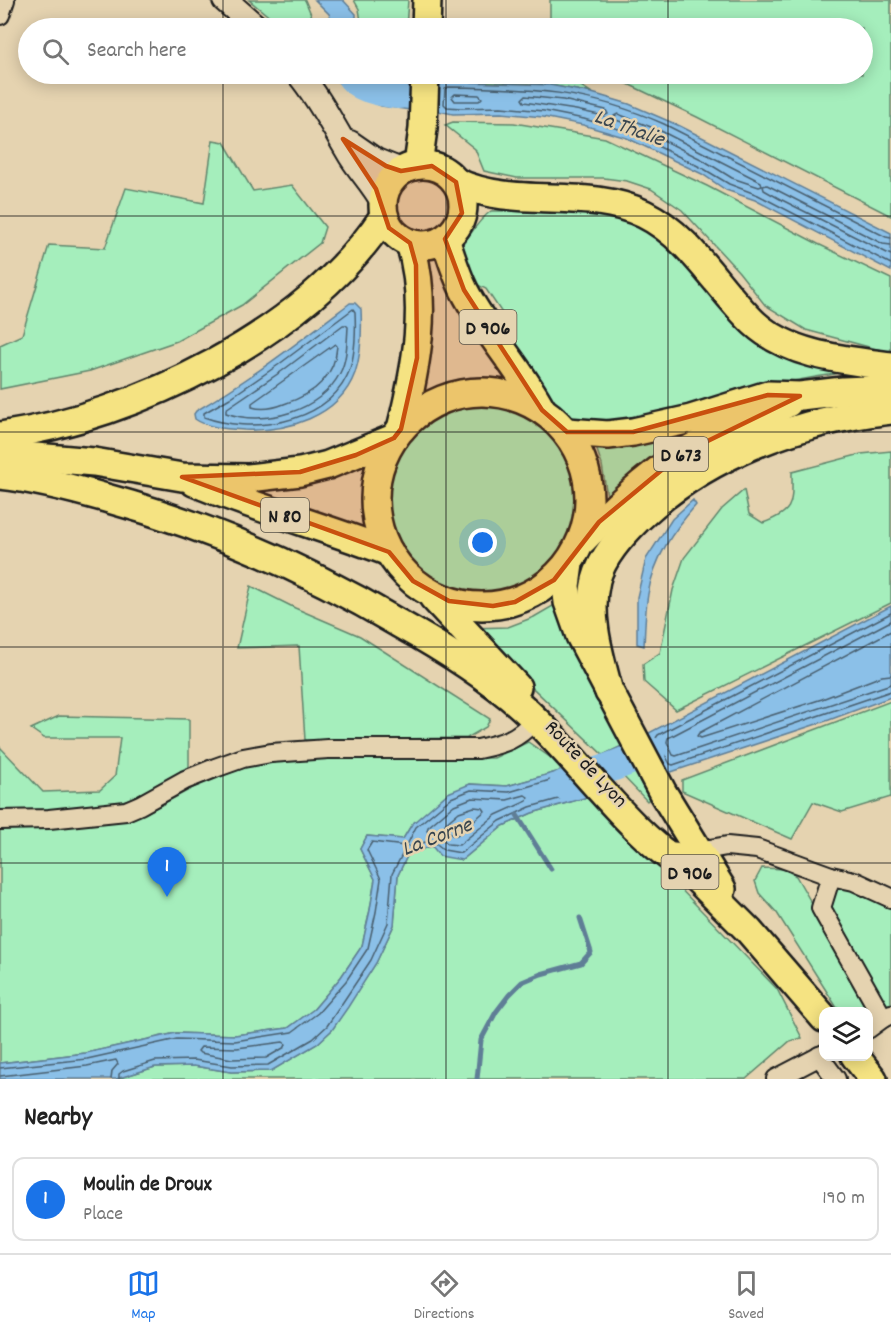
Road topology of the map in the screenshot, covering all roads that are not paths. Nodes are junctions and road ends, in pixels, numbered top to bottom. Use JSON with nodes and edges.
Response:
{"nodes":[{"id":1,"x":5,"y":0,"type":"edge"},
{"id":2,"x":225,"y":0,"type":"edge"},
{"id":3,"x":428,"y":0,"type":"edge"},
{"id":4,"x":0,"y":15,"type":"edge"},
{"id":5,"x":245,"y":18,"type":"edge"},
{"id":6,"x":427,"y":18,"type":"edge"},
{"id":7,"x":307,"y":84,"type":"edge"},
{"id":8,"x":425,"y":84,"type":"edge"},
{"id":9,"x":343,"y":139,"type":"junction"},
{"id":10,"x":417,"y":168,"type":"junction"},
{"id":11,"x":456,"y":182,"type":"junction"},
{"id":12,"x":383,"y":209,"type":"junction"},
{"id":13,"x":445,"y":239,"type":"junction"},
{"id":14,"x":410,"y":243,"type":"junction"},
{"id":15,"x":891,"y":366,"type":"edge"},
{"id":16,"x":891,"y":389,"type":"edge"},
{"id":17,"x":800,"y":396,"type":"junction"},
{"id":18,"x":542,"y":410,"type":"junction"},
{"id":19,"x":891,"y":410,"type":"edge"},
{"id":20,"x":567,"y":432,"type":"junction"},
{"id":21,"x":398,"y":434,"type":"junction"},
{"id":22,"x":0,"y":436,"type":"edge"},
{"id":23,"x":0,"y":454,"type":"edge"},
{"id":24,"x":0,"y":475,"type":"edge"},
{"id":25,"x":182,"y":477,"type":"junction"},
{"id":26,"x":389,"y":552,"type":"junction"},
{"id":27,"x":575,"y":552,"type":"junction"},
{"id":28,"x":429,"y":592,"type":"junction"},
{"id":29,"x":609,"y":692,"type":"junction"},
{"id":30,"x":535,"y":720,"type":"junction"},
{"id":31,"x":0,"y":820,"type":"edge"},
{"id":32,"x":692,"y":860,"type":"junction"},
{"id":33,"x":831,"y":876,"type":"junction"},
{"id":34,"x":891,"y":898,"type":"edge"},
{"id":35,"x":819,"y":1012,"type":"edge"},
{"id":36,"x":881,"y":1020,"type":"edge"},
{"id":37,"x":819,"y":1056,"type":"edge"},
{"id":38,"x":825,"y":1061,"type":"edge"},
{"id":39,"x":859,"y":1061,"type":"edge"},
{"id":40,"x":776,"y":1079,"type":"edge"},
{"id":41,"x":836,"y":1079,"type":"edge"},
{"id":42,"x":873,"y":1079,"type":"edge"}],
"edges":[{"from":1,"to":4,"type":"street"},
{"from":2,"to":5,"type":"main road"},
{"from":3,"to":6,"type":"main road"},
{"from":7,"to":9,"type":"main road"},
{"from":8,"to":10,"type":"main road"},
{"from":9,"to":10,"type":"main road"},
{"from":9,"to":12,"type":"main road"},
{"from":10,"to":11,"type":"main road"},
{"from":10,"to":12,"type":"main road"},
{"from":11,"to":13,"type":"main road"},
{"from":11,"to":15,"type":"main road"},
{"from":12,"to":14,"type":"main road"},
{"from":12,"to":22,"type":"main road"},
{"from":13,"to":14,"type":"main road"},
{"from":13,"to":18,"type":"main road","number":"D 906"},
{"from":14,"to":21,"type":"main road"},
{"from":16,"to":17,"type":"main road","number":"D 673"},
{"from":17,"to":20,"type":"main road","number":"D 673"},
{"from":17,"to":27,"type":"main road","number":"D 673"},
{"from":18,"to":20,"type":"main road"},
{"from":18,"to":21,"type":"main road"},
{"from":19,"to":29,"type":"main road"},
{"from":20,"to":27,"type":"main road"},
{"from":21,"to":25,"type":"main road","number":"N 80"},
{"from":21,"to":26,"type":"main road"},
{"from":23,"to":25,"type":"main road","number":"N 80"},
{"from":24,"to":30,"type":"main road"},
{"from":25,"to":26,"type":"main road","number":"N 80"},
{"from":26,"to":28,"type":"main road"},
{"from":27,"to":28,"type":"main road"},
{"from":27,"to":29,"type":"main road","name":"Route de Lyon","number":"D 906"},
{"from":28,"to":32,"type":"main road","name":"Route de Lyon","number":"D 906"},
{"from":29,"to":32,"type":"main road","name":"Route de Lyon","number":"D 906"},
{"from":30,"to":31,"type":"street"},
{"from":30,"to":32,"type":"main road"},
{"from":32,"to":33,"type":"street"},
{"from":32,"to":35,"type":"main road","name":"Route de Lyon","number":"D 906"},
{"from":33,"to":34,"type":"street"},
{"from":33,"to":36,"type":"street"},
{"from":37,"to":40,"type":"street"},
{"from":38,"to":41,"type":"street"},
{"from":39,"to":42,"type":"main road"}]}
